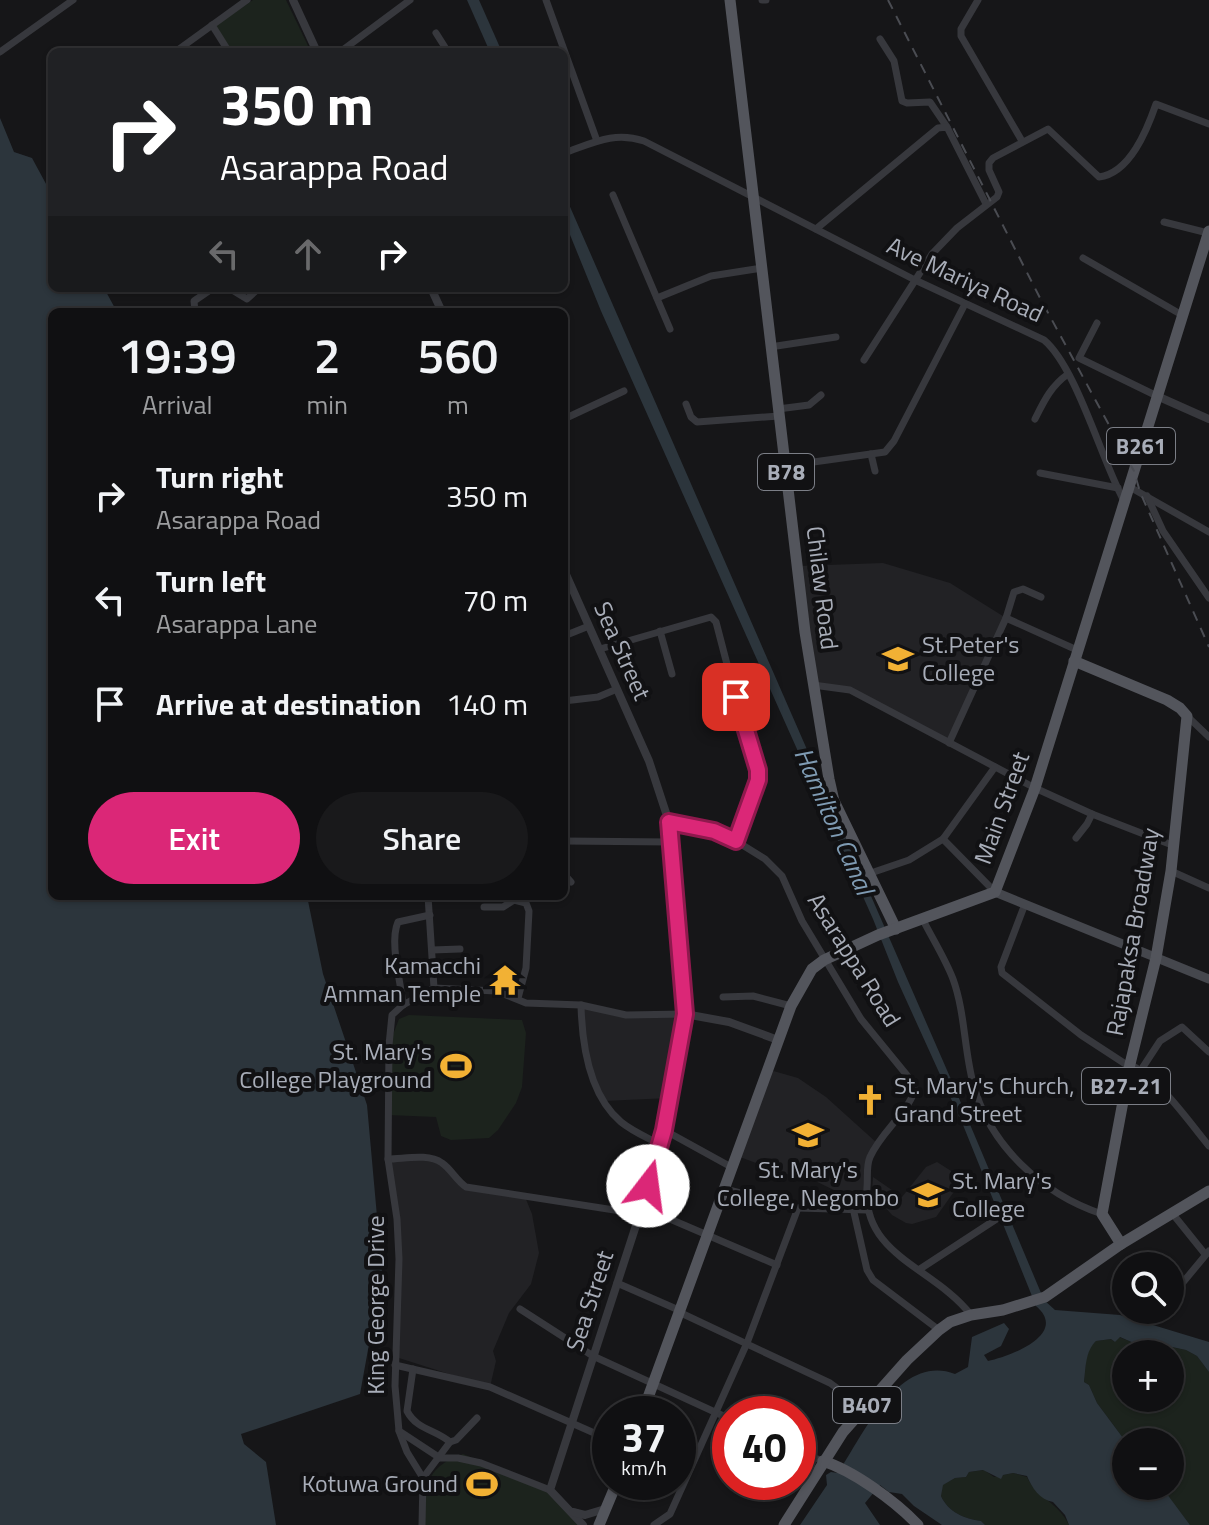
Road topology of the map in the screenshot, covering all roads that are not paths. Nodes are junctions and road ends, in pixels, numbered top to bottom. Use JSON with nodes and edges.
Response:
{"nodes":[{"id":1,"x":73,"y":0,"type":"edge"},
{"id":2,"x":247,"y":0,"type":"edge"},
{"id":3,"x":293,"y":0,"type":"edge"},
{"id":4,"x":410,"y":0,"type":"edge"},
{"id":5,"x":546,"y":0,"type":"edge"},
{"id":6,"x":730,"y":0,"type":"edge"},
{"id":7,"x":978,"y":0,"type":"edge"},
{"id":8,"x":212,"y":25,"type":"junction"},
{"id":9,"x":436,"y":33,"type":"dead end"},
{"id":10,"x":880,"y":39,"type":"dead end"},
{"id":11,"x":180,"y":48,"type":"edge"},
{"id":12,"x":226,"y":48,"type":"edge"},
{"id":13,"x":315,"y":48,"type":"edge"},
{"id":14,"x":345,"y":48,"type":"edge"},
{"id":15,"x":445,"y":48,"type":"edge"},
{"id":16,"x":563,"y":48,"type":"edge"},
{"id":17,"x":0,"y":52,"type":"edge"},
{"id":18,"x":568,"y":61,"type":"edge"},
{"id":19,"x":1209,"y":124,"type":"edge"},
{"id":20,"x":947,"y":127,"type":"junction"},
{"id":21,"x":597,"y":141,"type":"junction"},
{"id":22,"x":1022,"y":141,"type":"junction"},
{"id":23,"x":568,"y":152,"type":"edge"},
{"id":24,"x":613,"y":195,"type":"dead end"},
{"id":25,"x":753,"y":196,"type":"junction"},
{"id":26,"x":986,"y":204,"type":"junction"},
{"id":27,"x":1164,"y":222,"type":"dead end"},
{"id":28,"x":816,"y":229,"type":"junction"},
{"id":29,"x":1209,"y":232,"type":"edge"},
{"id":30,"x":1083,"y":258,"type":"dead end"},
{"id":31,"x":762,"y":268,"type":"junction"},
{"id":32,"x":915,"y":280,"type":"junction"},
{"id":33,"x":207,"y":292,"type":"edge"},
{"id":34,"x":236,"y":292,"type":"edge"},
{"id":35,"x":255,"y":292,"type":"edge"},
{"id":36,"x":657,"y":298,"type":"junction"},
{"id":37,"x":965,"y":304,"type":"junction"},
{"id":38,"x":195,"y":308,"type":"edge"},
{"id":39,"x":1182,"y":315,"type":"junction"},
{"id":40,"x":1097,"y":323,"type":"dead end"},
{"id":41,"x":670,"y":329,"type":"dead end"},
{"id":42,"x":836,"y":337,"type":"dead end"},
{"id":43,"x":770,"y":347,"type":"junction"},
{"id":44,"x":864,"y":360,"type":"dead end"},
{"id":45,"x":1068,"y":374,"type":"junction"},
{"id":46,"x":624,"y":391,"type":"dead end"},
{"id":47,"x":821,"y":395,"type":"dead end"},
{"id":48,"x":1157,"y":396,"type":"junction"},
{"id":49,"x":686,"y":404,"type":"dead end"},
{"id":50,"x":778,"y":413,"type":"junction"},
{"id":51,"x":568,"y":417,"type":"edge"},
{"id":52,"x":1035,"y":419,"type":"dead end"},
{"id":53,"x":1209,"y":419,"type":"edge"},
{"id":54,"x":871,"y":454,"type":"junction"},
{"id":55,"x":785,"y":466,"type":"junction"},
{"id":56,"x":875,"y":471,"type":"dead end"},
{"id":57,"x":1040,"y":473,"type":"dead end"},
{"id":58,"x":1123,"y":491,"type":"junction"},
{"id":59,"x":1147,"y":496,"type":"junction"},
{"id":60,"x":1209,"y":532,"type":"edge"},
{"id":61,"x":568,"y":579,"type":"edge"},
{"id":62,"x":1041,"y":597,"type":"dead end"},
{"id":63,"x":1209,"y":598,"type":"edge"},
{"id":64,"x":1006,"y":618,"type":"junction"},
{"id":65,"x":589,"y":626,"type":"junction"},
{"id":66,"x":660,"y":631,"type":"junction"},
{"id":67,"x":568,"y":634,"type":"edge"},
{"id":68,"x":600,"y":649,"type":"junction"},
{"id":69,"x":1075,"y":656,"type":"junction"},
{"id":70,"x":672,"y":674,"type":"dead end"},
{"id":71,"x":813,"y":685,"type":"junction"},
{"id":72,"x":617,"y":689,"type":"junction"},
{"id":73,"x":568,"y":701,"type":"edge"},
{"id":74,"x":1187,"y":716,"type":"junction"},
{"id":75,"x":1209,"y":737,"type":"edge"},
{"id":76,"x":949,"y":743,"type":"junction"},
{"id":77,"x":995,"y":767,"type":"junction"},
{"id":78,"x":1035,"y":788,"type":"junction"},
{"id":79,"x":1092,"y":814,"type":"junction"},
{"id":80,"x":669,"y":822,"type":"junction"},
{"id":81,"x":1076,"y":838,"type":"dead end"},
{"id":82,"x":943,"y":839,"type":"junction"},
{"id":83,"x":568,"y":841,"type":"edge"},
{"id":84,"x":736,"y":841,"type":"junction"},
{"id":85,"x":670,"y":842,"type":"junction"},
{"id":86,"x":1172,"y":845,"type":"junction"},
{"id":87,"x":1171,"y":871,"type":"junction"},
{"id":88,"x":868,"y":874,"type":"junction"},
{"id":89,"x":568,"y":879,"type":"edge"},
{"id":90,"x":571,"y":882,"type":"dead end"},
{"id":91,"x":1209,"y":888,"type":"edge"},
{"id":92,"x":995,"y":892,"type":"junction"},
{"id":93,"x":428,"y":900,"type":"edge"},
{"id":94,"x":512,"y":900,"type":"edge"},
{"id":95,"x":519,"y":900,"type":"edge"},
{"id":96,"x":1025,"y":904,"type":"junction"},
{"id":97,"x":484,"y":907,"type":"dead end"},
{"id":98,"x":430,"y":915,"type":"junction"},
{"id":99,"x":922,"y":918,"type":"junction"},
{"id":100,"x":896,"y":929,"type":"junction"},
{"id":101,"x":460,"y":949,"type":"dead end"},
{"id":102,"x":432,"y":950,"type":"junction"},
{"id":103,"x":1156,"y":958,"type":"junction"},
{"id":104,"x":824,"y":960,"type":"junction"},
{"id":105,"x":1209,"y":979,"type":"edge"},
{"id":106,"x":434,"y":988,"type":"junction"},
{"id":107,"x":723,"y":997,"type":"dead end"},
{"id":108,"x":518,"y":998,"type":"junction"},
{"id":109,"x":403,"y":1005,"type":"junction"},
{"id":110,"x":581,"y":1005,"type":"junction"},
{"id":111,"x":791,"y":1006,"type":"junction"},
{"id":112,"x":685,"y":1014,"type":"junction"},
{"id":113,"x":778,"y":1040,"type":"junction"},
{"id":114,"x":1209,"y":1052,"type":"edge"},
{"id":115,"x":1134,"y":1067,"type":"junction"},
{"id":116,"x":664,"y":1130,"type":"junction"},
{"id":117,"x":659,"y":1144,"type":"junction"},
{"id":118,"x":1209,"y":1146,"type":"edge"},
{"id":119,"x":388,"y":1159,"type":"junction"},
{"id":120,"x":733,"y":1168,"type":"junction"},
{"id":121,"x":725,"y":1189,"type":"junction"},
{"id":122,"x":1209,"y":1191,"type":"edge"},
{"id":123,"x":798,"y":1208,"type":"junction"},
{"id":124,"x":853,"y":1208,"type":"junction"},
{"id":125,"x":867,"y":1210,"type":"junction"},
{"id":126,"x":641,"y":1211,"type":"junction"},
{"id":127,"x":1172,"y":1213,"type":"junction"},
{"id":128,"x":1102,"y":1214,"type":"junction"},
{"id":129,"x":998,"y":1218,"type":"dead end"},
{"id":130,"x":708,"y":1235,"type":"junction"},
{"id":131,"x":1121,"y":1244,"type":"junction"},
{"id":132,"x":1206,"y":1256,"type":"edge"},
{"id":133,"x":777,"y":1265,"type":"junction"},
{"id":134,"x":920,"y":1269,"type":"junction"},
{"id":135,"x":1184,"y":1282,"type":"edge"},
{"id":136,"x":617,"y":1283,"type":"junction"},
{"id":137,"x":520,"y":1309,"type":"dead end"},
{"id":138,"x":681,"y":1312,"type":"junction"},
{"id":139,"x":971,"y":1315,"type":"junction"},
{"id":140,"x":939,"y":1330,"type":"junction"},
{"id":141,"x":747,"y":1343,"type":"junction"},
{"id":142,"x":593,"y":1356,"type":"junction"},
{"id":143,"x":395,"y":1365,"type":"junction"},
{"id":144,"x":413,"y":1369,"type":"junction"},
{"id":145,"x":653,"y":1382,"type":"junction"},
{"id":146,"x":648,"y":1396,"type":"edge"},
{"id":147,"x":722,"y":1396,"type":"edge"},
{"id":148,"x":864,"y":1408,"type":"junction"},
{"id":149,"x":712,"y":1410,"type":"edge"},
{"id":150,"x":477,"y":1418,"type":"dead end"},
{"id":151,"x":712,"y":1418,"type":"edge"},
{"id":152,"x":573,"y":1425,"type":"junction"},
{"id":153,"x":399,"y":1431,"type":"junction"},
{"id":154,"x":592,"y":1433,"type":"edge"},
{"id":155,"x":450,"y":1442,"type":"junction"},
{"id":156,"x":696,"y":1454,"type":"edge"},
{"id":157,"x":440,"y":1458,"type":"junction"},
{"id":158,"x":816,"y":1458,"type":"edge"},
{"id":159,"x":823,"y":1461,"type":"junction"},
{"id":160,"x":423,"y":1478,"type":"junction"},
{"id":161,"x":550,"y":1490,"type":"junction"},
{"id":162,"x":610,"y":1500,"type":"edge"},
{"id":163,"x":676,"y":1500,"type":"edge"},
{"id":164,"x":606,"y":1509,"type":"junction"},
{"id":165,"x":573,"y":1512,"type":"junction"},
{"id":166,"x":422,"y":1525,"type":"edge"},
{"id":167,"x":583,"y":1525,"type":"edge"},
{"id":168,"x":599,"y":1525,"type":"edge"},
{"id":169,"x":654,"y":1525,"type":"edge"},
{"id":170,"x":784,"y":1525,"type":"edge"},
{"id":171,"x":918,"y":1525,"type":"edge"}],
"edges":[{"from":1,"to":17,"type":"street"},
{"from":2,"to":8,"type":"street"},
{"from":3,"to":13,"type":"street"},
{"from":4,"to":14,"type":"street"},
{"from":5,"to":16,"type":"street"},
{"from":6,"to":25,"type":"main road","name":"Chilaw Road","number":"B78"},
{"from":7,"to":22,"type":"street"},
{"from":8,"to":11,"type":"street"},
{"from":8,"to":12,"type":"street"},
{"from":9,"to":15,"type":"street"},
{"from":10,"to":20,"type":"street"},
{"from":18,"to":21,"type":"street"},
{"from":19,"to":22,"type":"street"},
{"from":20,"to":26,"type":"street"},
{"from":20,"to":28,"type":"street"},
{"from":21,"to":23,"type":"street","name":"Ave Mariya Road"},
{"from":21,"to":25,"type":"street","name":"Ave Mariya Road"},
{"from":22,"to":26,"type":"street"},
{"from":24,"to":36,"type":"street"},
{"from":25,"to":28,"type":"street","name":"Ave Mariya Road"},
{"from":25,"to":31,"type":"main road","name":"Chilaw Road","number":"B78"},
{"from":26,"to":32,"type":"street"},
{"from":27,"to":29,"type":"street"},
{"from":28,"to":32,"type":"street","name":"Ave Mariya Road"},
{"from":29,"to":39,"type":"main road","name":"Main Street","number":"B261"},
{"from":30,"to":39,"type":"street"},
{"from":31,"to":36,"type":"street"},
{"from":31,"to":43,"type":"main road","name":"Chilaw Road","number":"B78"},
{"from":32,"to":37,"type":"street","name":"Ave Mariya Road"},
{"from":32,"to":44,"type":"street"},
{"from":33,"to":38,"type":"street"},
{"from":34,"to":35,"type":"street"},
{"from":36,"to":41,"type":"street"},
{"from":37,"to":45,"type":"street","name":"Ave Mariya Road"},
{"from":37,"to":54,"type":"street"},
{"from":39,"to":48,"type":"main road","name":"Main Street","number":"B261"},
{"from":40,"to":48,"type":"street"},
{"from":42,"to":43,"type":"street"},
{"from":43,"to":50,"type":"main road","name":"Chilaw Road","number":"B78"},
{"from":45,"to":52,"type":"street"},
{"from":45,"to":58,"type":"street","name":"Ave Mariya Road"},
{"from":46,"to":51,"type":"street"},
{"from":47,"to":50,"type":"street"},
{"from":48,"to":53,"type":"street"},
{"from":48,"to":58,"type":"main road","name":"Main Street","number":"B261"},
{"from":49,"to":50,"type":"street"},
{"from":50,"to":55,"type":"main road","name":"Chilaw Road","number":"B78"},
{"from":54,"to":55,"type":"street"},
{"from":54,"to":56,"type":"street"},
{"from":55,"to":71,"type":"main road","name":"Chilaw Road","number":"B78"},
{"from":57,"to":58,"type":"street"},
{"from":58,"to":59,"type":"street"},
{"from":58,"to":69,"type":"main road","name":"Main Street","number":"B261"},
{"from":59,"to":60,"type":"street"},
{"from":59,"to":63,"type":"street"},
{"from":61,"to":65,"type":"street","name":"Sea Street"},
{"from":62,"to":64,"type":"street"},
{"from":64,"to":69,"type":"street"},
{"from":64,"to":76,"type":"street"},
{"from":65,"to":67,"type":"street"},
{"from":65,"to":68,"type":"street","name":"Sea Street"},
{"from":66,"to":68,"type":"street"},
{"from":66,"to":70,"type":"street"},
{"from":66,"to":84,"type":"street"},
{"from":68,"to":72,"type":"street","name":"Sea Street"},
{"from":69,"to":74,"type":"main road"},
{"from":69,"to":78,"type":"main road","name":"Main Street","number":"B261"},
{"from":71,"to":76,"type":"street"},
{"from":71,"to":88,"type":"main road","name":"Chilaw Road","number":"B78"},
{"from":72,"to":73,"type":"street"},
{"from":72,"to":80,"type":"street","name":"Sea Street"},
{"from":74,"to":75,"type":"street"},
{"from":74,"to":86,"type":"main road","name":"Rajapaksa Broadway","number":"B27-21"},
{"from":76,"to":77,"type":"street"},
{"from":77,"to":78,"type":"street"},
{"from":77,"to":82,"type":"street"},
{"from":78,"to":79,"type":"street"},
{"from":78,"to":92,"type":"main road","name":"Main Street","number":"B261"},
{"from":79,"to":81,"type":"street"},
{"from":79,"to":86,"type":"street"},
{"from":80,"to":84,"type":"street","name":"Asarappa Road"},
{"from":80,"to":85,"type":"street","name":"Sea Street"},
{"from":82,"to":88,"type":"street"},
{"from":82,"to":92,"type":"street"},
{"from":83,"to":85,"type":"street"},
{"from":84,"to":104,"type":"street","name":"Asarappa Road"},
{"from":85,"to":112,"type":"street","name":"Sea Street"},
{"from":86,"to":87,"type":"main road","name":"Rajapaksa Broadway","number":"B27-21"},
{"from":87,"to":91,"type":"street"},
{"from":87,"to":103,"type":"main road","name":"Rajapaksa Broadway","number":"B27-21"},
{"from":88,"to":100,"type":"main road","name":"Chilaw Road","number":"B78"},
{"from":89,"to":90,"type":"street"},
{"from":92,"to":96,"type":"main road"},
{"from":92,"to":99,"type":"main road","name":"Main Street"},
{"from":93,"to":98,"type":"street"},
{"from":94,"to":97,"type":"street"},
{"from":95,"to":108,"type":"street"},
{"from":96,"to":103,"type":"main road"},
{"from":96,"to":115,"type":"street"},
{"from":98,"to":102,"type":"street"},
{"from":98,"to":109,"type":"street"},
{"from":99,"to":100,"type":"main road","name":"Main Street"},
{"from":99,"to":128,"type":"street"},
{"from":100,"to":104,"type":"main road","name":"Main Street"},
{"from":101,"to":102,"type":"street"},
{"from":102,"to":106,"type":"street"},
{"from":103,"to":105,"type":"main road"},
{"from":103,"to":115,"type":"main road","name":"Rajapaksa Broadway","number":"B27-21"},
{"from":104,"to":111,"type":"main road","name":"Main Street"},
{"from":104,"to":125,"type":"street","name":"Asarappa Road"},
{"from":106,"to":108,"type":"street"},
{"from":106,"to":109,"type":"street"},
{"from":107,"to":111,"type":"street"},
{"from":108,"to":110,"type":"street"},
{"from":109,"to":119,"type":"street","name":"King George Drive"},
{"from":110,"to":112,"type":"street"},
{"from":110,"to":117,"type":"street"},
{"from":111,"to":113,"type":"main road","name":"Main Street"},
{"from":112,"to":113,"type":"street"},
{"from":112,"to":116,"type":"street","name":"Sea Street"},
{"from":113,"to":120,"type":"main road","name":"Main Street"},
{"from":114,"to":115,"type":"street"},
{"from":115,"to":118,"type":"street"},
{"from":115,"to":128,"type":"main road","name":"Rajapaksa Broadway","number":"B27-21"},
{"from":116,"to":117,"type":"street","name":"Sea Street"},
{"from":116,"to":120,"type":"street"},
{"from":117,"to":126,"type":"street","name":"Sea Street"},
{"from":119,"to":126,"type":"street"},
{"from":119,"to":143,"type":"street","name":"King George Drive"},
{"from":120,"to":121,"type":"main road","name":"Main Street"},
{"from":121,"to":123,"type":"street"},
{"from":121,"to":130,"type":"main road","name":"Main Street"},
{"from":122,"to":127,"type":"main road","number":"B407"},
{"from":123,"to":124,"type":"street"},
{"from":123,"to":133,"type":"street"},
{"from":124,"to":125,"type":"street"},
{"from":124,"to":140,"type":"street"},
{"from":125,"to":134,"type":"street"},
{"from":126,"to":130,"type":"street"},
{"from":126,"to":136,"type":"street","name":"Sea Street"},
{"from":127,"to":131,"type":"main road","number":"B407"},
{"from":127,"to":132,"type":"street"},
{"from":128,"to":131,"type":"main road"},
{"from":129,"to":134,"type":"street"},
{"from":130,"to":133,"type":"street"},
{"from":130,"to":138,"type":"main road","name":"Main Street"},
{"from":131,"to":139,"type":"main road","number":"B407"},
{"from":132,"to":135,"type":"street"},
{"from":133,"to":141,"type":"street"},
{"from":134,"to":139,"type":"street"},
{"from":136,"to":138,"type":"street"},
{"from":136,"to":142,"type":"street","name":"Sea Street"},
{"from":137,"to":142,"type":"street"},
{"from":138,"to":141,"type":"street"},
{"from":138,"to":145,"type":"main road","name":"Main Street"},
{"from":139,"to":140,"type":"main road","number":"B407"},
{"from":140,"to":148,"type":"main road","number":"B407"},
{"from":141,"to":147,"type":"street"},
{"from":141,"to":148,"type":"street"},
{"from":142,"to":145,"type":"street"},
{"from":142,"to":152,"type":"street","name":"Sea Street"},
{"from":143,"to":144,"type":"street"},
{"from":143,"to":153,"type":"street","name":"King George Drive"},
{"from":144,"to":152,"type":"street"},
{"from":144,"to":155,"type":"street"},
{"from":145,"to":146,"type":"main road","name":"Main Street"},
{"from":145,"to":149,"type":"street"},
{"from":148,"to":159,"type":"main road","number":"B407"},
{"from":150,"to":155,"type":"street"},
{"from":151,"to":156,"type":"street"},
{"from":152,"to":154,"type":"street"},
{"from":152,"to":161,"type":"street","name":"Sea Street"},
{"from":153,"to":157,"type":"street"},
{"from":153,"to":160,"type":"street"},
{"from":155,"to":157,"type":"street"},
{"from":157,"to":160,"type":"street"},
{"from":157,"to":161,"type":"street"},
{"from":158,"to":159,"type":"street"},
{"from":159,"to":170,"type":"main road","number":"B407"},
{"from":159,"to":171,"type":"main road"},
{"from":160,"to":166,"type":"street"},
{"from":161,"to":165,"type":"street"},
{"from":162,"to":164,"type":"main road"},
{"from":163,"to":169,"type":"street"},
{"from":164,"to":165,"type":"street"},
{"from":164,"to":168,"type":"main road"},
{"from":165,"to":167,"type":"street"}]}
